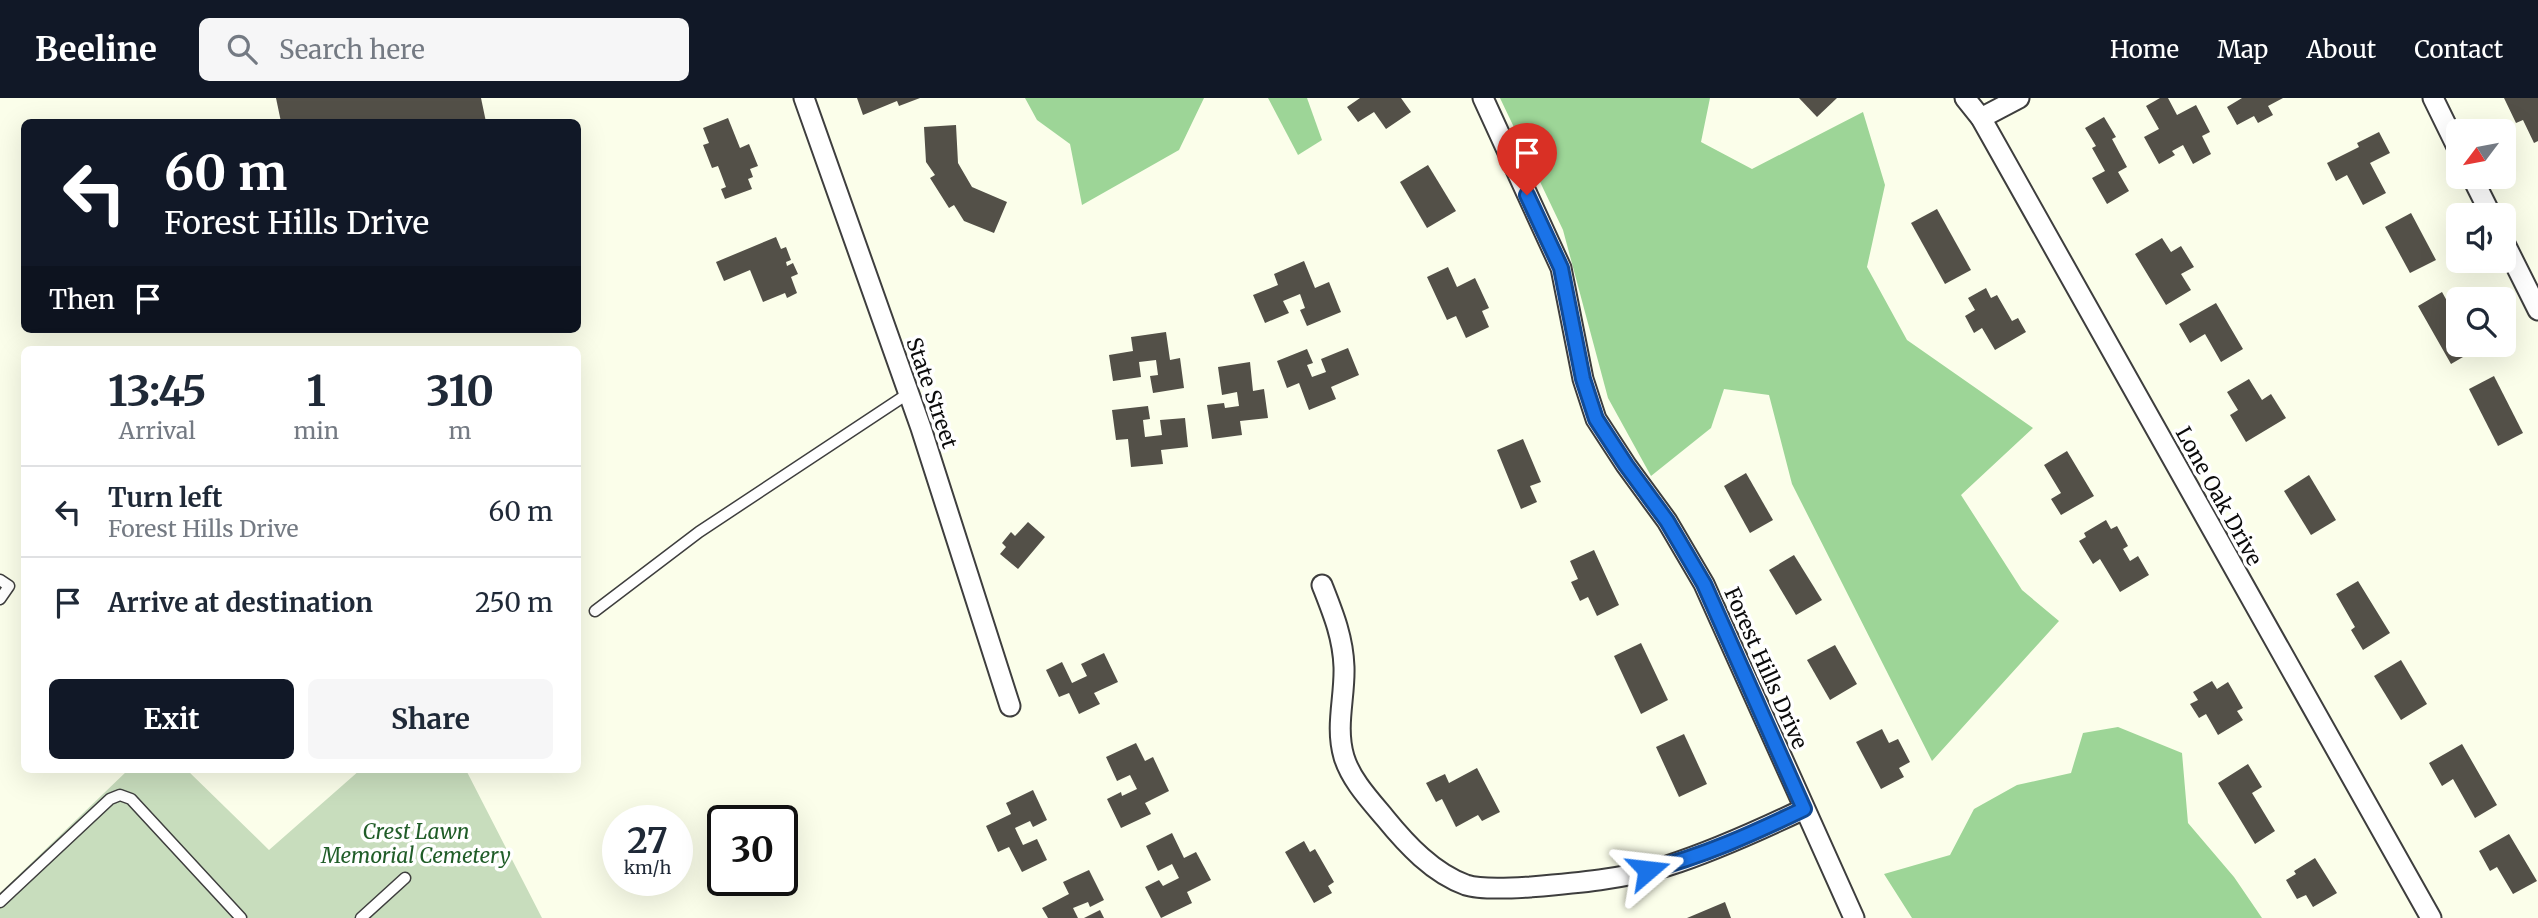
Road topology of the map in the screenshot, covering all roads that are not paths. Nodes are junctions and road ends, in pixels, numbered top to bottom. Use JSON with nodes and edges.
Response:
{"nodes":[{"id":1,"x":804,"y":98,"type":"edge"},
{"id":2,"x":1483,"y":98,"type":"edge"},
{"id":3,"x":1965,"y":98,"type":"edge"},
{"id":4,"x":2019,"y":98,"type":"edge"},
{"id":5,"x":2433,"y":98,"type":"edge"},
{"id":6,"x":1980,"y":118,"type":"junction"},
{"id":7,"x":2446,"y":124,"type":"edge"},
{"id":8,"x":2516,"y":266,"type":"edge"},
{"id":9,"x":2538,"y":310,"type":"edge"},
{"id":10,"x":909,"y":393,"type":"junction"},
{"id":11,"x":0,"y":580,"type":"edge"},
{"id":12,"x":1322,"y":585,"type":"dead end"},
{"id":13,"x":0,"y":599,"type":"edge"},
{"id":14,"x":595,"y":611,"type":"dead end"},
{"id":15,"x":1010,"y":706,"type":"dead end"},
{"id":16,"x":1804,"y":809,"type":"junction"},
{"id":17,"x":405,"y":878,"type":"dead end"},
{"id":18,"x":0,"y":902,"type":"edge"},
{"id":19,"x":241,"y":918,"type":"edge"},
{"id":20,"x":361,"y":918,"type":"edge"},
{"id":21,"x":1854,"y":918,"type":"edge"},
{"id":22,"x":2431,"y":918,"type":"edge"}],
"edges":[{"from":1,"to":10,"type":"street","name":"State Street"},
{"from":2,"to":16,"type":"street","name":"Forest Hills Drive"},
{"from":3,"to":6,"type":"street","name":"Lone Oak Drive"},
{"from":4,"to":6,"type":"street"},
{"from":5,"to":7,"type":"street"},
{"from":6,"to":22,"type":"street","name":"Lone Oak Drive"},
{"from":8,"to":9,"type":"street"},
{"from":10,"to":14,"type":"lane"},
{"from":10,"to":15,"type":"street","name":"State Street"},
{"from":11,"to":13,"type":"lane"},
{"from":12,"to":16,"type":"street"},
{"from":16,"to":21,"type":"street","name":"Forest Hills Drive"},
{"from":17,"to":20,"type":"lane"},
{"from":18,"to":19,"type":"lane"}]}
